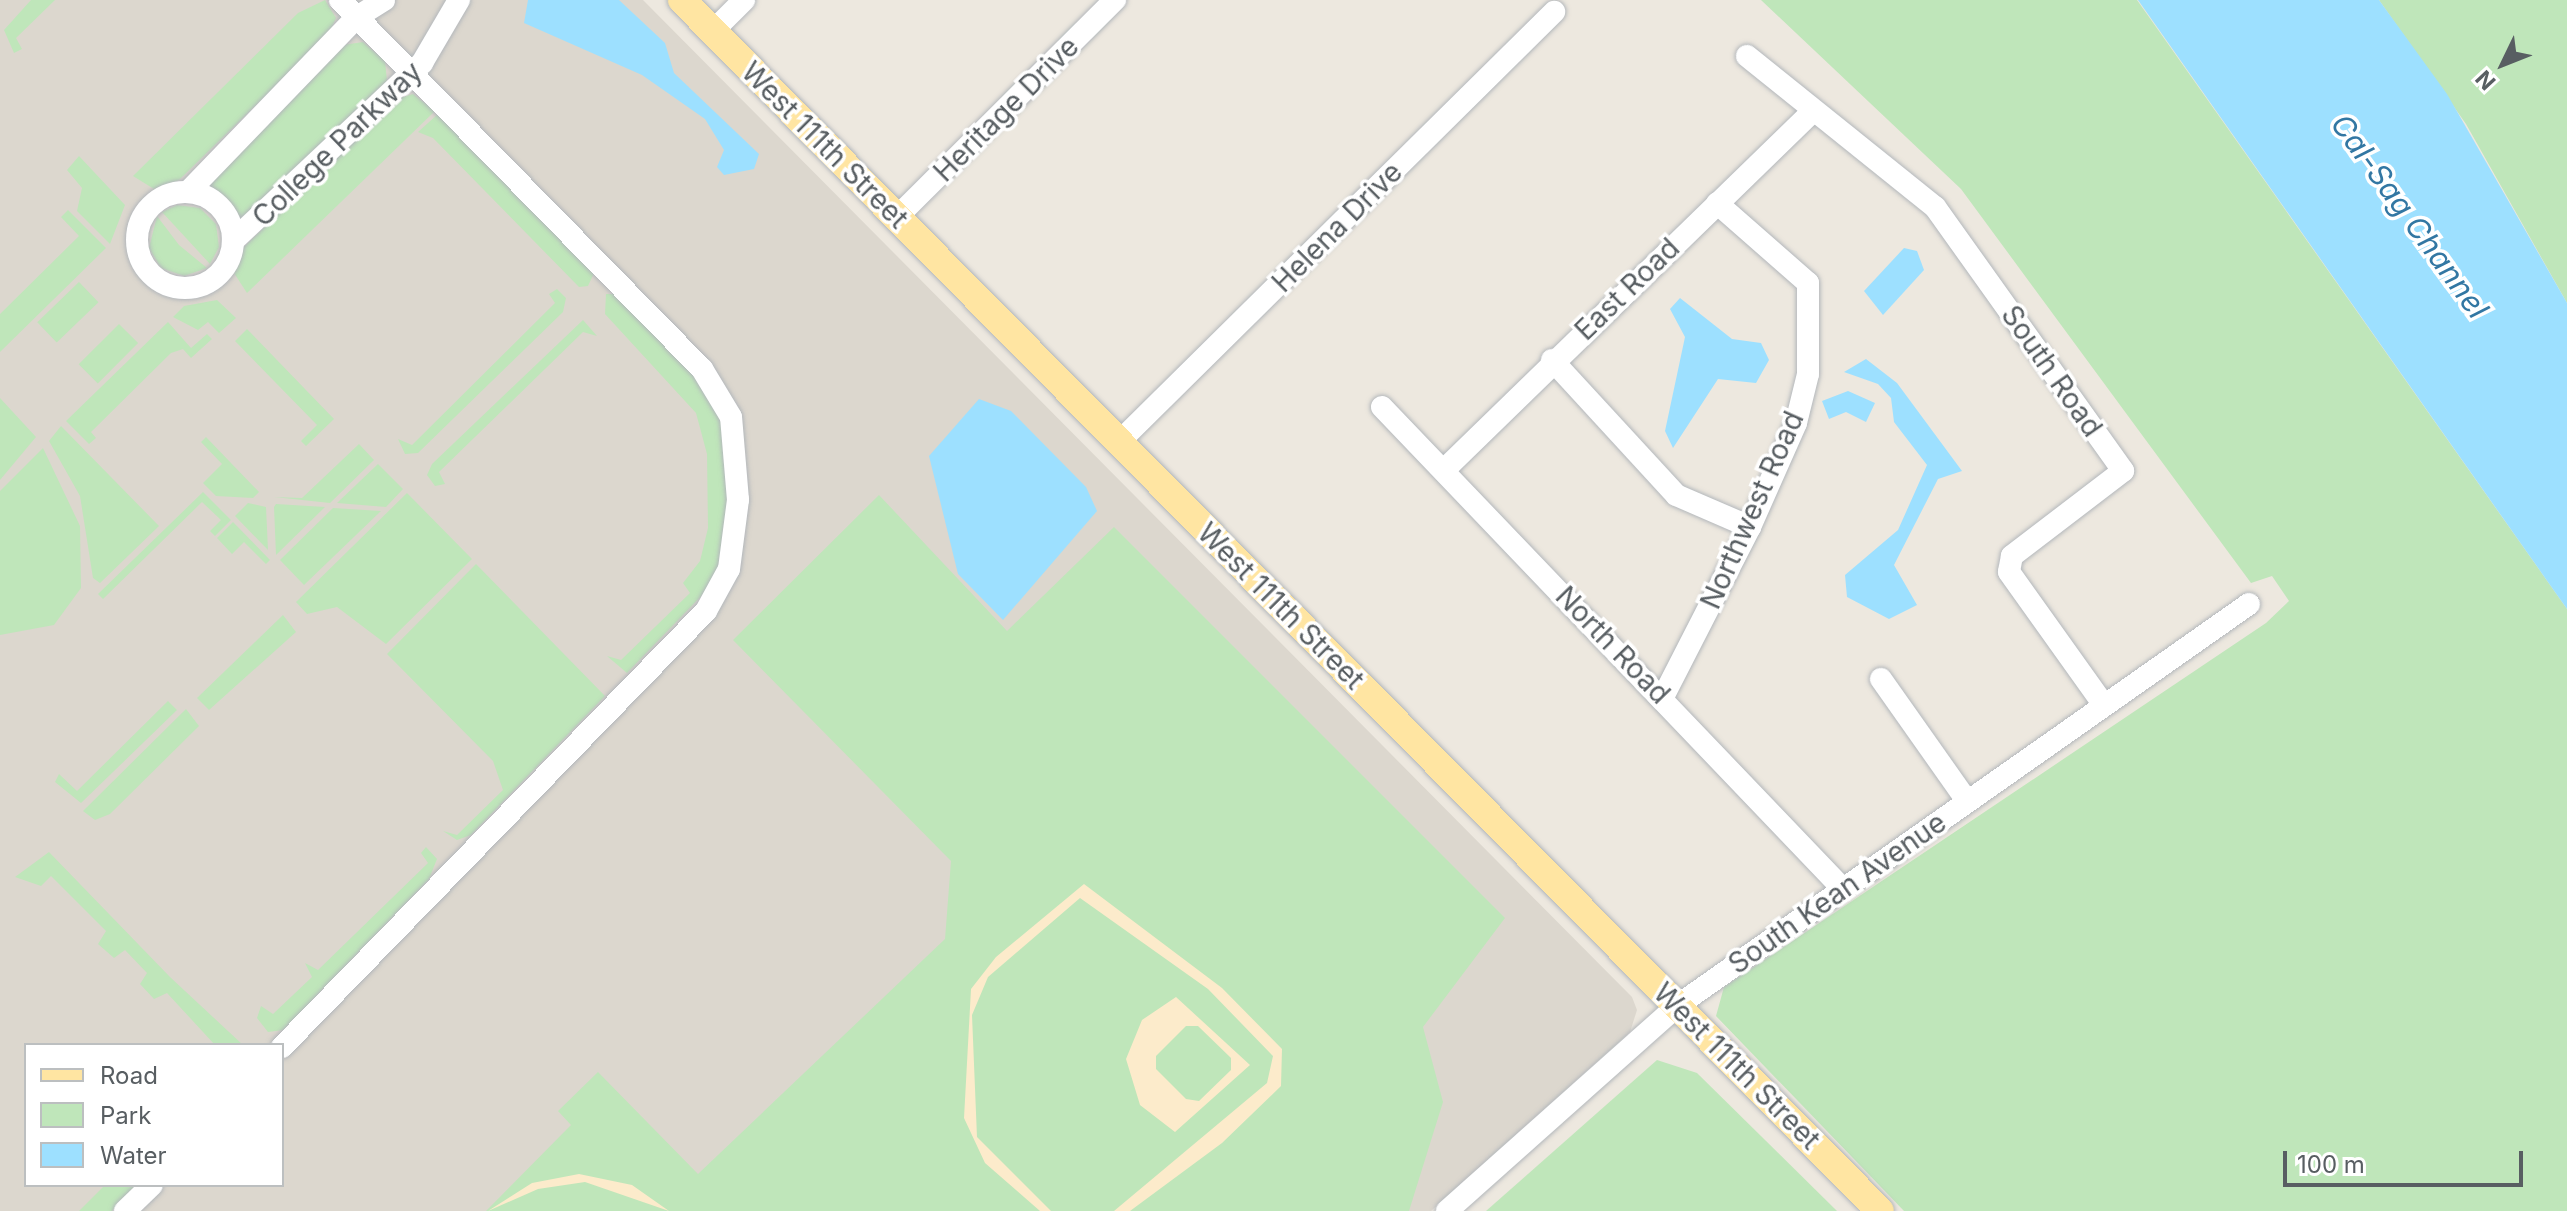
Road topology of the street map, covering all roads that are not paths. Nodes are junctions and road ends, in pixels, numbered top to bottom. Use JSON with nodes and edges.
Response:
{"nodes":[{"id":1,"x":340,"y":0,"type":"edge"},
{"id":2,"x":384,"y":0,"type":"edge"},
{"id":3,"x":459,"y":0,"type":"edge"},
{"id":4,"x":682,"y":0,"type":"edge"},
{"id":5,"x":744,"y":0,"type":"edge"},
{"id":6,"x":1115,"y":0,"type":"edge"},
{"id":7,"x":1554,"y":12,"type":"dead end"},
{"id":8,"x":357,"y":17,"type":"junction"},
{"id":9,"x":713,"y":31,"type":"junction"},
{"id":10,"x":1747,"y":56,"type":"dead end"},
{"id":11,"x":413,"y":73,"type":"junction"},
{"id":12,"x":1813,"y":111,"type":"junction"},
{"id":13,"x":188,"y":192,"type":"junction"},
{"id":14,"x":1717,"y":203,"type":"junction"},
{"id":15,"x":897,"y":217,"type":"junction"},
{"id":16,"x":233,"y":241,"type":"junction"},
{"id":17,"x":1552,"y":360,"type":"junction"},
{"id":18,"x":1382,"y":407,"type":"dead end"},
{"id":19,"x":1119,"y":442,"type":"junction"},
{"id":20,"x":1444,"y":470,"type":"junction"},
{"id":21,"x":1750,"y":527,"type":"junction"},
{"id":22,"x":2249,"y":604,"type":"dead end"},
{"id":23,"x":1881,"y":679,"type":"dead end"},
{"id":24,"x":1663,"y":697,"type":"junction"},
{"id":25,"x":2104,"y":705,"type":"junction"},
{"id":26,"x":1967,"y":801,"type":"junction"},
{"id":27,"x":1840,"y":886,"type":"junction"},
{"id":28,"x":1677,"y":1006,"type":"junction"},
{"id":29,"x":284,"y":1045,"type":"edge"},
{"id":30,"x":150,"y":1187,"type":"edge"},
{"id":31,"x":125,"y":1211,"type":"edge"},
{"id":32,"x":1447,"y":1211,"type":"edge"},
{"id":33,"x":1880,"y":1211,"type":"edge"}],
"edges":[{"from":1,"to":8,"type":"street"},
{"from":2,"to":8,"type":"street","name":"College Parkway"},
{"from":3,"to":11,"type":"street","name":"College Parkway"},
{"from":4,"to":9,"type":"main road","name":"West 111th Street"},
{"from":5,"to":9,"type":"street"},
{"from":6,"to":15,"type":"street","name":"Heritage Drive"},
{"from":7,"to":19,"type":"street","name":"Helena Drive"},
{"from":8,"to":11,"type":"street"},
{"from":8,"to":13,"type":"street","name":"College Parkway"},
{"from":9,"to":15,"type":"main road","name":"West 111th Street"},
{"from":10,"to":12,"type":"street","name":"South Road"},
{"from":11,"to":16,"type":"street","name":"College Parkway"},
{"from":11,"to":29,"type":"street"},
{"from":12,"to":14,"type":"street","name":"East Road"},
{"from":12,"to":25,"type":"street","name":"South Road"},
{"from":13,"to":16,"type":"street","name":"College Parkway"},
{"from":13,"to":16,"type":"street","name":"College Parkway"},
{"from":14,"to":17,"type":"street","name":"East Road"},
{"from":14,"to":21,"type":"street","name":"Northwest Road"},
{"from":15,"to":19,"type":"main road","name":"West 111th Street"},
{"from":17,"to":20,"type":"street","name":"East Road"},
{"from":17,"to":21,"type":"street"},
{"from":18,"to":20,"type":"street","name":"North Road"},
{"from":19,"to":28,"type":"main road","name":"West 111th Street"},
{"from":20,"to":24,"type":"street","name":"North Road"},
{"from":21,"to":24,"type":"street","name":"Northwest Road"},
{"from":22,"to":25,"type":"street","name":"South Kean Avenue"},
{"from":23,"to":26,"type":"street"},
{"from":24,"to":27,"type":"street","name":"North Road"},
{"from":25,"to":26,"type":"street","name":"South Kean Avenue"},
{"from":26,"to":27,"type":"street","name":"South Kean Avenue"},
{"from":27,"to":28,"type":"street","name":"South Kean Avenue"},
{"from":28,"to":32,"type":"street","name":"South Kean Avenue"},
{"from":28,"to":33,"type":"main road","name":"West 111th Street"},
{"from":30,"to":31,"type":"street"}]}
